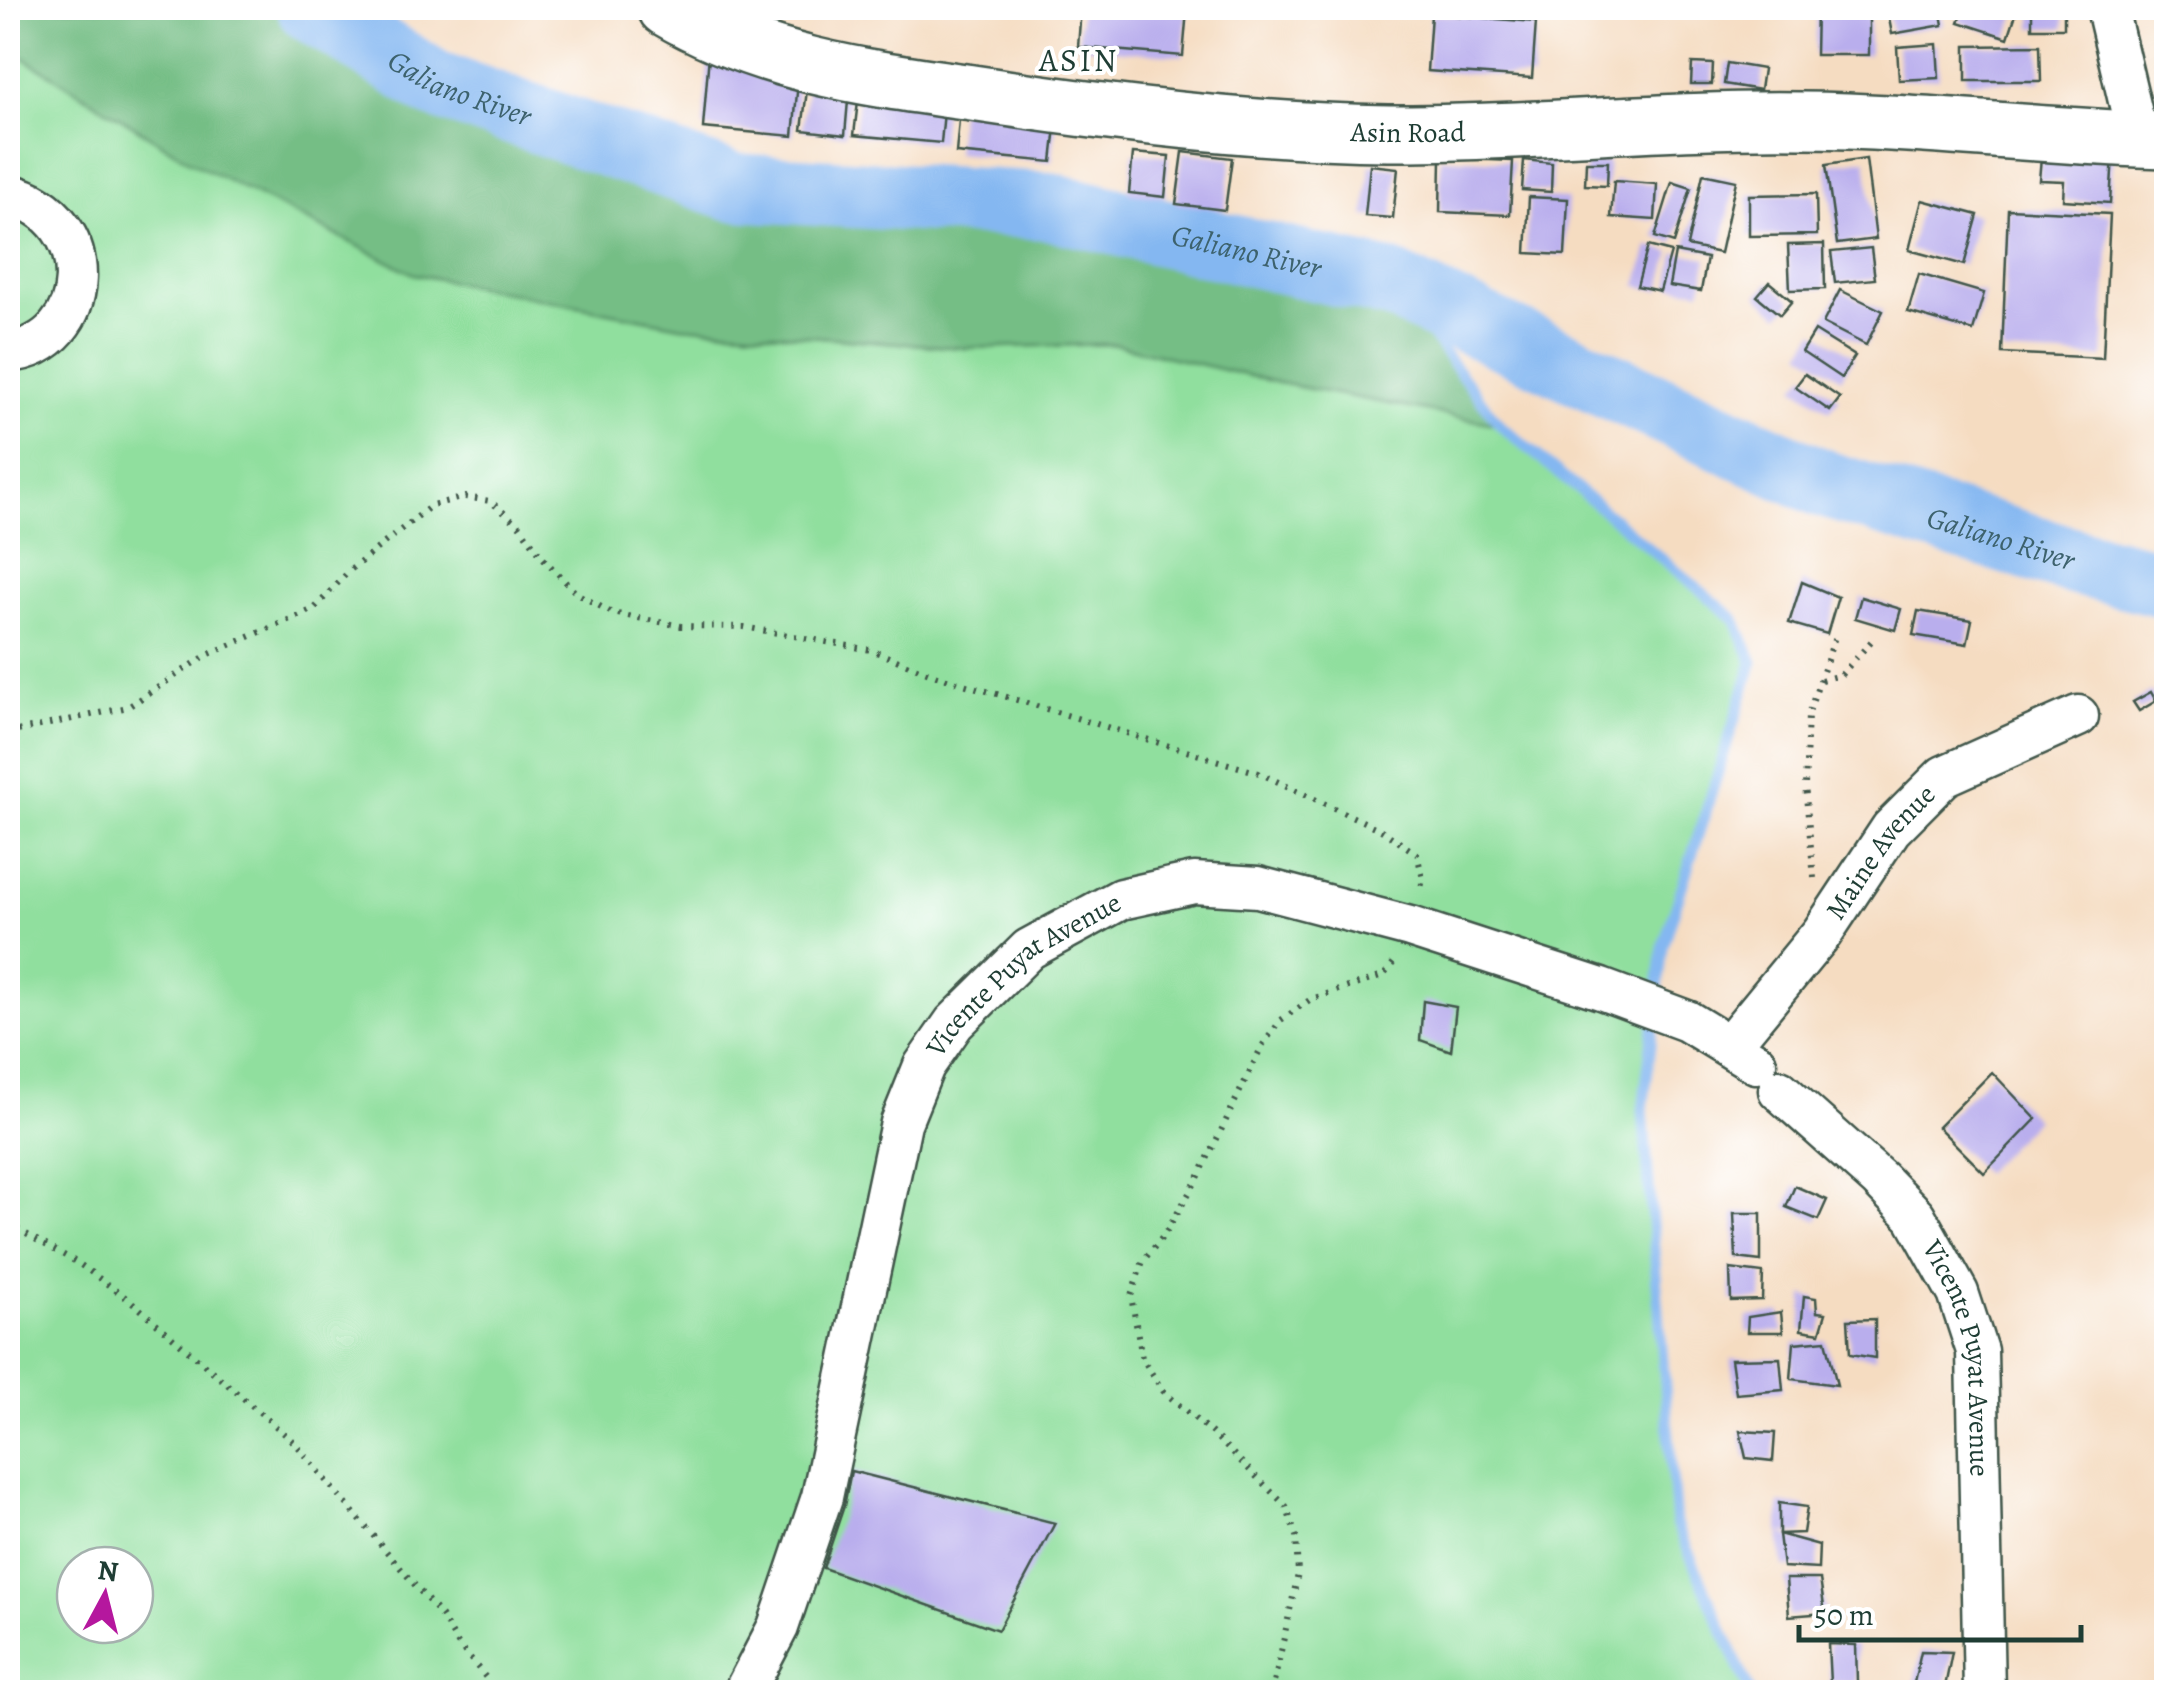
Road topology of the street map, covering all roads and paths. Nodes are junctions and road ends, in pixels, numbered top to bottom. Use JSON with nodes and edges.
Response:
{"nodes":[{"id":1,"x":666,"y":8,"type":"edge"},
{"id":2,"x":2107,"y":8,"type":"edge"},
{"id":3,"x":2152,"y":139,"type":"edge"},
{"id":4,"x":8,"y":194,"type":"edge"},
{"id":5,"x":8,"y":352,"type":"edge"},
{"id":6,"x":1836,"y":634,"type":"dead end"},
{"id":7,"x":1876,"y":636,"type":"dead end"},
{"id":8,"x":1821,"y":680,"type":"junction"},
{"id":9,"x":2078,"y":716,"type":"dead end"},
{"id":10,"x":8,"y":733,"type":"edge"},
{"id":11,"x":1410,"y":927,"type":"junction"},
{"id":12,"x":1822,"y":933,"type":"junction"},
{"id":13,"x":1755,"y":1066,"type":"junction"},
{"id":14,"x":8,"y":1224,"type":"edge"},
{"id":15,"x":498,"y":1692,"type":"edge"},
{"id":16,"x":744,"y":1692,"type":"edge"},
{"id":17,"x":1272,"y":1692,"type":"edge"},
{"id":18,"x":1984,"y":1692,"type":"edge"}],
"edges":[{"from":1,"to":3,"type":"main road","name":"Asin Road"},
{"from":2,"to":3,"type":"street"},
{"from":4,"to":5,"type":"street"},
{"from":6,"to":8,"type":"path"},
{"from":7,"to":8,"type":"path"},
{"from":8,"to":12,"type":"path"},
{"from":9,"to":12,"type":"street","name":"Maine Avenue"},
{"from":10,"to":11,"type":"path"},
{"from":11,"to":13,"type":"street","name":"Vicente Puyat Avenue"},
{"from":11,"to":16,"type":"street","name":"Vicente Puyat Avenue"},
{"from":11,"to":17,"type":"path"},
{"from":12,"to":13,"type":"street","name":"Maine Avenue"},
{"from":13,"to":18,"type":"street","name":"Vicente Puyat Avenue"},
{"from":14,"to":15,"type":"path"}]}
